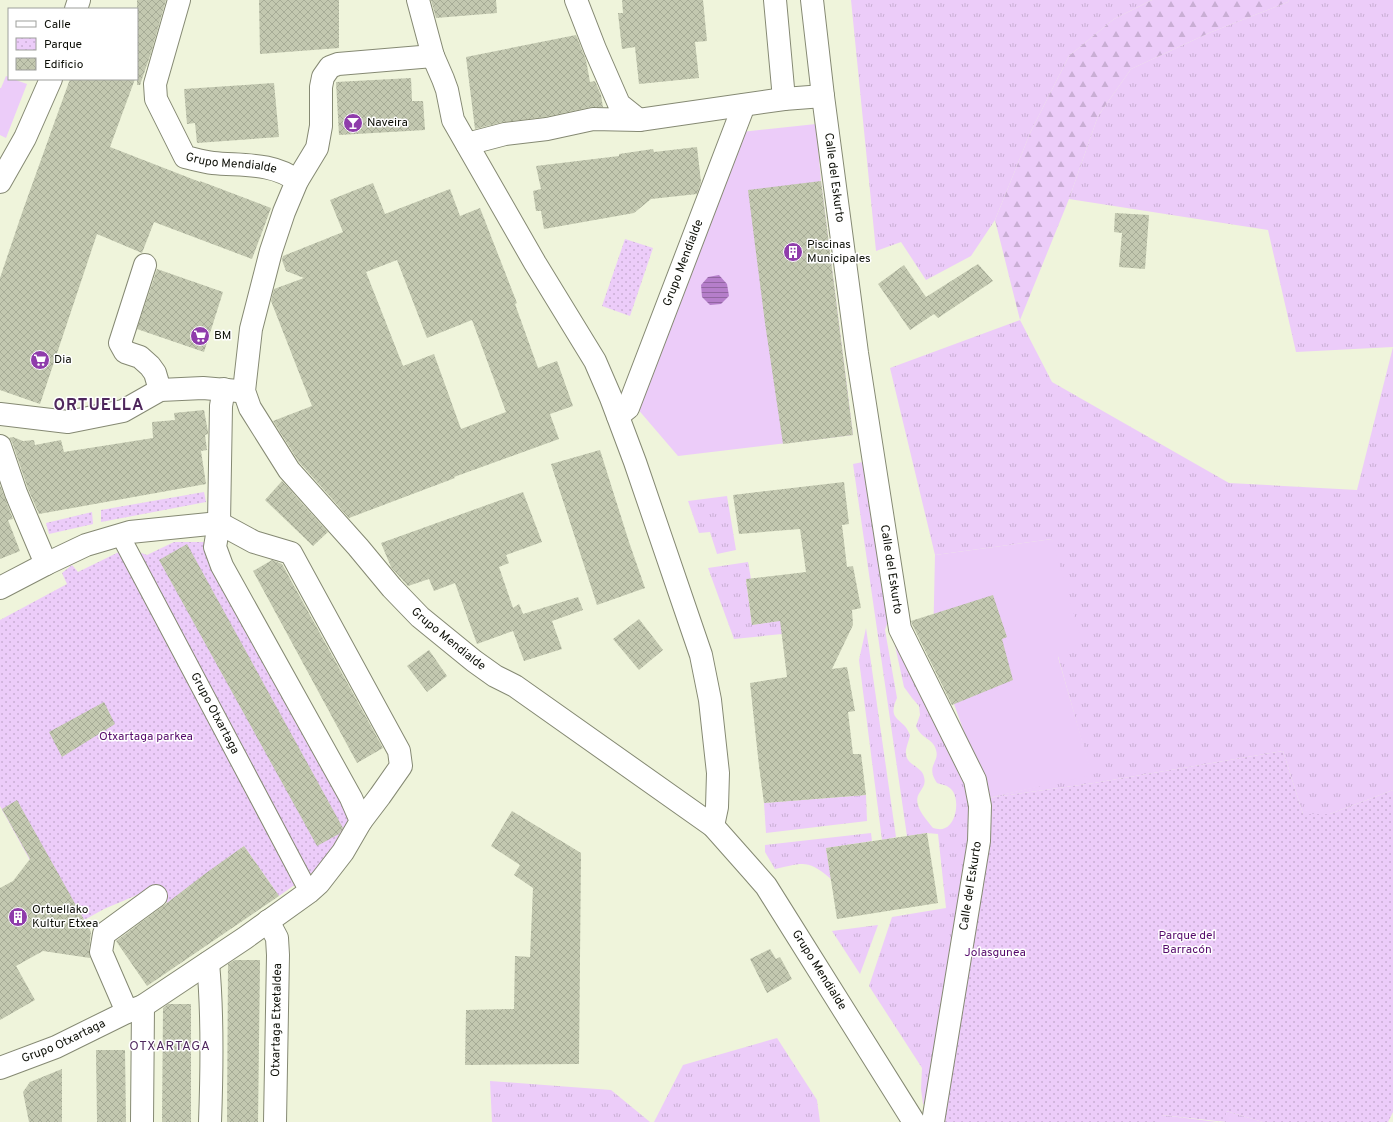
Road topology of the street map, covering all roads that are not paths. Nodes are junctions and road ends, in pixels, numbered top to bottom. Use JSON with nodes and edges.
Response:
{"nodes":[{"id":1,"x":179,"y":0,"type":"edge"},
{"id":2,"x":418,"y":0,"type":"edge"},
{"id":3,"x":576,"y":0,"type":"edge"},
{"id":4,"x":775,"y":0,"type":"edge"},
{"id":5,"x":812,"y":0,"type":"edge"},
{"id":6,"x":433,"y":56,"type":"junction"},
{"id":7,"x":51,"y":80,"type":"edge"},
{"id":8,"x":614,"y":93,"type":"junction"},
{"id":9,"x":822,"y":96,"type":"junction"},
{"id":10,"x":784,"y":99,"type":"junction"},
{"id":11,"x":744,"y":105,"type":"junction"},
{"id":12,"x":594,"y":119,"type":"junction"},
{"id":13,"x":639,"y":120,"type":"junction"},
{"id":14,"x":467,"y":144,"type":"junction"},
{"id":15,"x":297,"y":181,"type":"junction"},
{"id":16,"x":0,"y":182,"type":"edge"},
{"id":17,"x":145,"y":265,"type":"dead end"},
{"id":18,"x":160,"y":390,"type":"junction"},
{"id":19,"x":234,"y":390,"type":"junction"},
{"id":20,"x":0,"y":414,"type":"edge"},
{"id":21,"x":618,"y":416,"type":"junction"},
{"id":22,"x":0,"y":446,"type":"edge"},
{"id":23,"x":219,"y":523,"type":"junction"},
{"id":24,"x":120,"y":535,"type":"junction"},
{"id":25,"x":46,"y":564,"type":"junction"},
{"id":26,"x":0,"y":588,"type":"edge"},
{"id":27,"x":361,"y":820,"type":"junction"},
{"id":28,"x":713,"y":826,"type":"junction"},
{"id":29,"x":309,"y":892,"type":"junction"},
{"id":30,"x":156,"y":896,"type":"dead end"},
{"id":31,"x":268,"y":921,"type":"junction"},
{"id":32,"x":208,"y":963,"type":"junction"},
{"id":33,"x":135,"y":1009,"type":"junction"},
{"id":34,"x":0,"y":1068,"type":"edge"},
{"id":35,"x":142,"y":1122,"type":"edge"},
{"id":36,"x":210,"y":1122,"type":"edge"},
{"id":37,"x":275,"y":1122,"type":"edge"},
{"id":38,"x":914,"y":1122,"type":"edge"},
{"id":39,"x":933,"y":1122,"type":"edge"}],
"edges":[{"from":1,"to":15,"type":"street","name":"Grupo Mendialde"},
{"from":2,"to":6,"type":"street"},
{"from":3,"to":8,"type":"street"},
{"from":4,"to":10,"type":"street"},
{"from":5,"to":9,"type":"street","name":"Calle del Eskurto"},
{"from":6,"to":14,"type":"street"},
{"from":6,"to":15,"type":"street","name":"Grupo Mendialde"},
{"from":7,"to":16,"type":"street"},
{"from":8,"to":12,"type":"street"},
{"from":8,"to":13,"type":"street"},
{"from":9,"to":10,"type":"street"},
{"from":9,"to":39,"type":"street","name":"Calle del Eskurto"},
{"from":10,"to":11,"type":"street"},
{"from":11,"to":13,"type":"street"},
{"from":11,"to":21,"type":"street","name":"Grupo Mendialde"},
{"from":12,"to":13,"type":"street"},
{"from":12,"to":14,"type":"street"},
{"from":14,"to":21,"type":"street"},
{"from":15,"to":19,"type":"street","name":"Grupo Mendialde"},
{"from":17,"to":18,"type":"street"},
{"from":18,"to":19,"type":"street"},
{"from":18,"to":20,"type":"street"},
{"from":19,"to":23,"type":"street","name":"Grupo Mendialde"},
{"from":19,"to":28,"type":"street","name":"Grupo Mendialde"},
{"from":21,"to":28,"type":"street"},
{"from":22,"to":25,"type":"street"},
{"from":23,"to":24,"type":"street"},
{"from":23,"to":27,"type":"street"},
{"from":23,"to":27,"type":"street","name":"Grupo Otxartaga"},
{"from":24,"to":25,"type":"street"},
{"from":24,"to":29,"type":"street","name":"Grupo Otxartaga"},
{"from":25,"to":26,"type":"street"},
{"from":27,"to":29,"type":"street","name":"Grupo Otxartaga"},
{"from":28,"to":38,"type":"street","name":"Grupo Mendialde"},
{"from":29,"to":31,"type":"street","name":"Grupo Otxartaga"},
{"from":30,"to":33,"type":"street"},
{"from":31,"to":32,"type":"street","name":"Grupo Otxartaga"},
{"from":31,"to":37,"type":"street","name":"Otxartaga Etxetaldea"},
{"from":32,"to":33,"type":"street","name":"Grupo Otxartaga"},
{"from":32,"to":36,"type":"street"},
{"from":33,"to":34,"type":"street","name":"Grupo Otxartaga"},
{"from":33,"to":35,"type":"street"}]}
